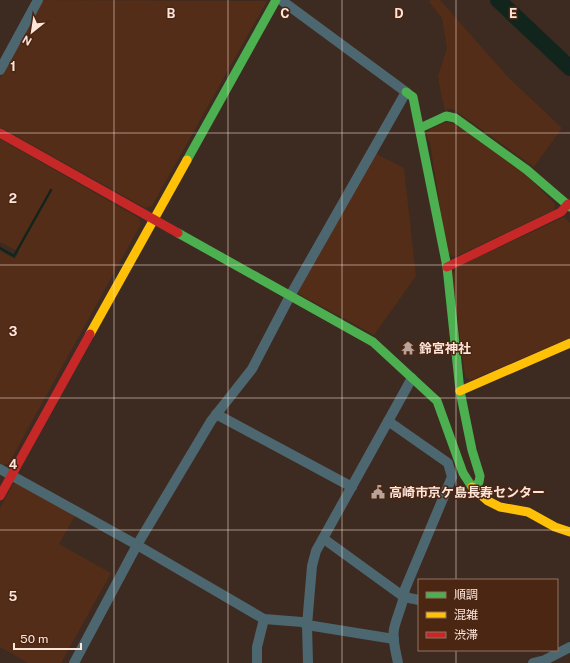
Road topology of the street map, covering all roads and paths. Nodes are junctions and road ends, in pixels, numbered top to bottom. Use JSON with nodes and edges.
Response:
{"nodes":[{"id":1,"x":38,"y":0,"type":"edge"},
{"id":2,"x":276,"y":0,"type":"edge"},
{"id":3,"x":281,"y":0,"type":"edge"},
{"id":4,"x":0,"y":70,"type":"edge"},
{"id":5,"x":406,"y":92,"type":"junction"},
{"id":6,"x":420,"y":128,"type":"junction"},
{"id":7,"x":0,"y":133,"type":"edge"},
{"id":8,"x":569,"y":203,"type":"edge"},
{"id":9,"x":155,"y":220,"type":"junction"},
{"id":10,"x":447,"y":267,"type":"junction"},
{"id":11,"x":290,"y":296,"type":"junction"},
{"id":12,"x":570,"y":343,"type":"edge"},
{"id":13,"x":412,"y":378,"type":"junction"},
{"id":14,"x":460,"y":390,"type":"junction"},
{"id":15,"x":216,"y":414,"type":"junction"},
{"id":16,"x":388,"y":421,"type":"junction"},
{"id":17,"x":0,"y":469,"type":"edge"},
{"id":18,"x":12,"y":475,"type":"junction"},
{"id":19,"x":352,"y":487,"type":"junction"},
{"id":20,"x":473,"y":488,"type":"junction"},
{"id":21,"x":0,"y":496,"type":"edge"},
{"id":22,"x":570,"y":532,"type":"edge"},
{"id":23,"x":324,"y":540,"type":"junction"},
{"id":24,"x":137,"y":545,"type":"junction"},
{"id":25,"x":404,"y":597,"type":"junction"},
{"id":26,"x":418,"y":600,"type":"edge"},
{"id":27,"x":264,"y":619,"type":"junction"},
{"id":28,"x":307,"y":626,"type":"junction"},
{"id":29,"x":394,"y":639,"type":"junction"},
{"id":30,"x":570,"y":647,"type":"edge"},
{"id":31,"x":553,"y":660,"type":"edge"},
{"id":32,"x":74,"y":663,"type":"edge"},
{"id":33,"x":257,"y":663,"type":"edge"},
{"id":34,"x":308,"y":663,"type":"edge"},
{"id":35,"x":398,"y":663,"type":"edge"},
{"id":36,"x":533,"y":663,"type":"edge"}],
"edges":[{"from":1,"to":4,"type":"street"},
{"from":2,"to":9,"type":"street"},
{"from":3,"to":5,"type":"street"},
{"from":5,"to":6,"type":"street"},
{"from":5,"to":11,"type":"street"},
{"from":6,"to":8,"type":"street"},
{"from":6,"to":10,"type":"street"},
{"from":7,"to":9,"type":"street"},
{"from":8,"to":10,"type":"street"},
{"from":9,"to":11,"type":"street"},
{"from":9,"to":18,"type":"street"},
{"from":10,"to":14,"type":"street"},
{"from":11,"to":13,"type":"street"},
{"from":11,"to":15,"type":"street"},
{"from":12,"to":14,"type":"street"},
{"from":13,"to":16,"type":"street"},
{"from":13,"to":20,"type":"street"},
{"from":14,"to":20,"type":"street"},
{"from":15,"to":19,"type":"street"},
{"from":15,"to":24,"type":"street"},
{"from":16,"to":19,"type":"street"},
{"from":16,"to":25,"type":"street"},
{"from":17,"to":18,"type":"street"},
{"from":18,"to":21,"type":"street"},
{"from":18,"to":24,"type":"street"},
{"from":19,"to":23,"type":"street"},
{"from":20,"to":22,"type":"street"},
{"from":23,"to":25,"type":"street"},
{"from":23,"to":28,"type":"street"},
{"from":24,"to":27,"type":"street"},
{"from":24,"to":32,"type":"street"},
{"from":25,"to":26,"type":"street"},
{"from":25,"to":29,"type":"street"},
{"from":27,"to":28,"type":"street"},
{"from":27,"to":33,"type":"street"},
{"from":28,"to":29,"type":"street"},
{"from":28,"to":34,"type":"street"},
{"from":29,"to":35,"type":"street"},
{"from":30,"to":31,"type":"street"},
{"from":31,"to":36,"type":"street"}]}
